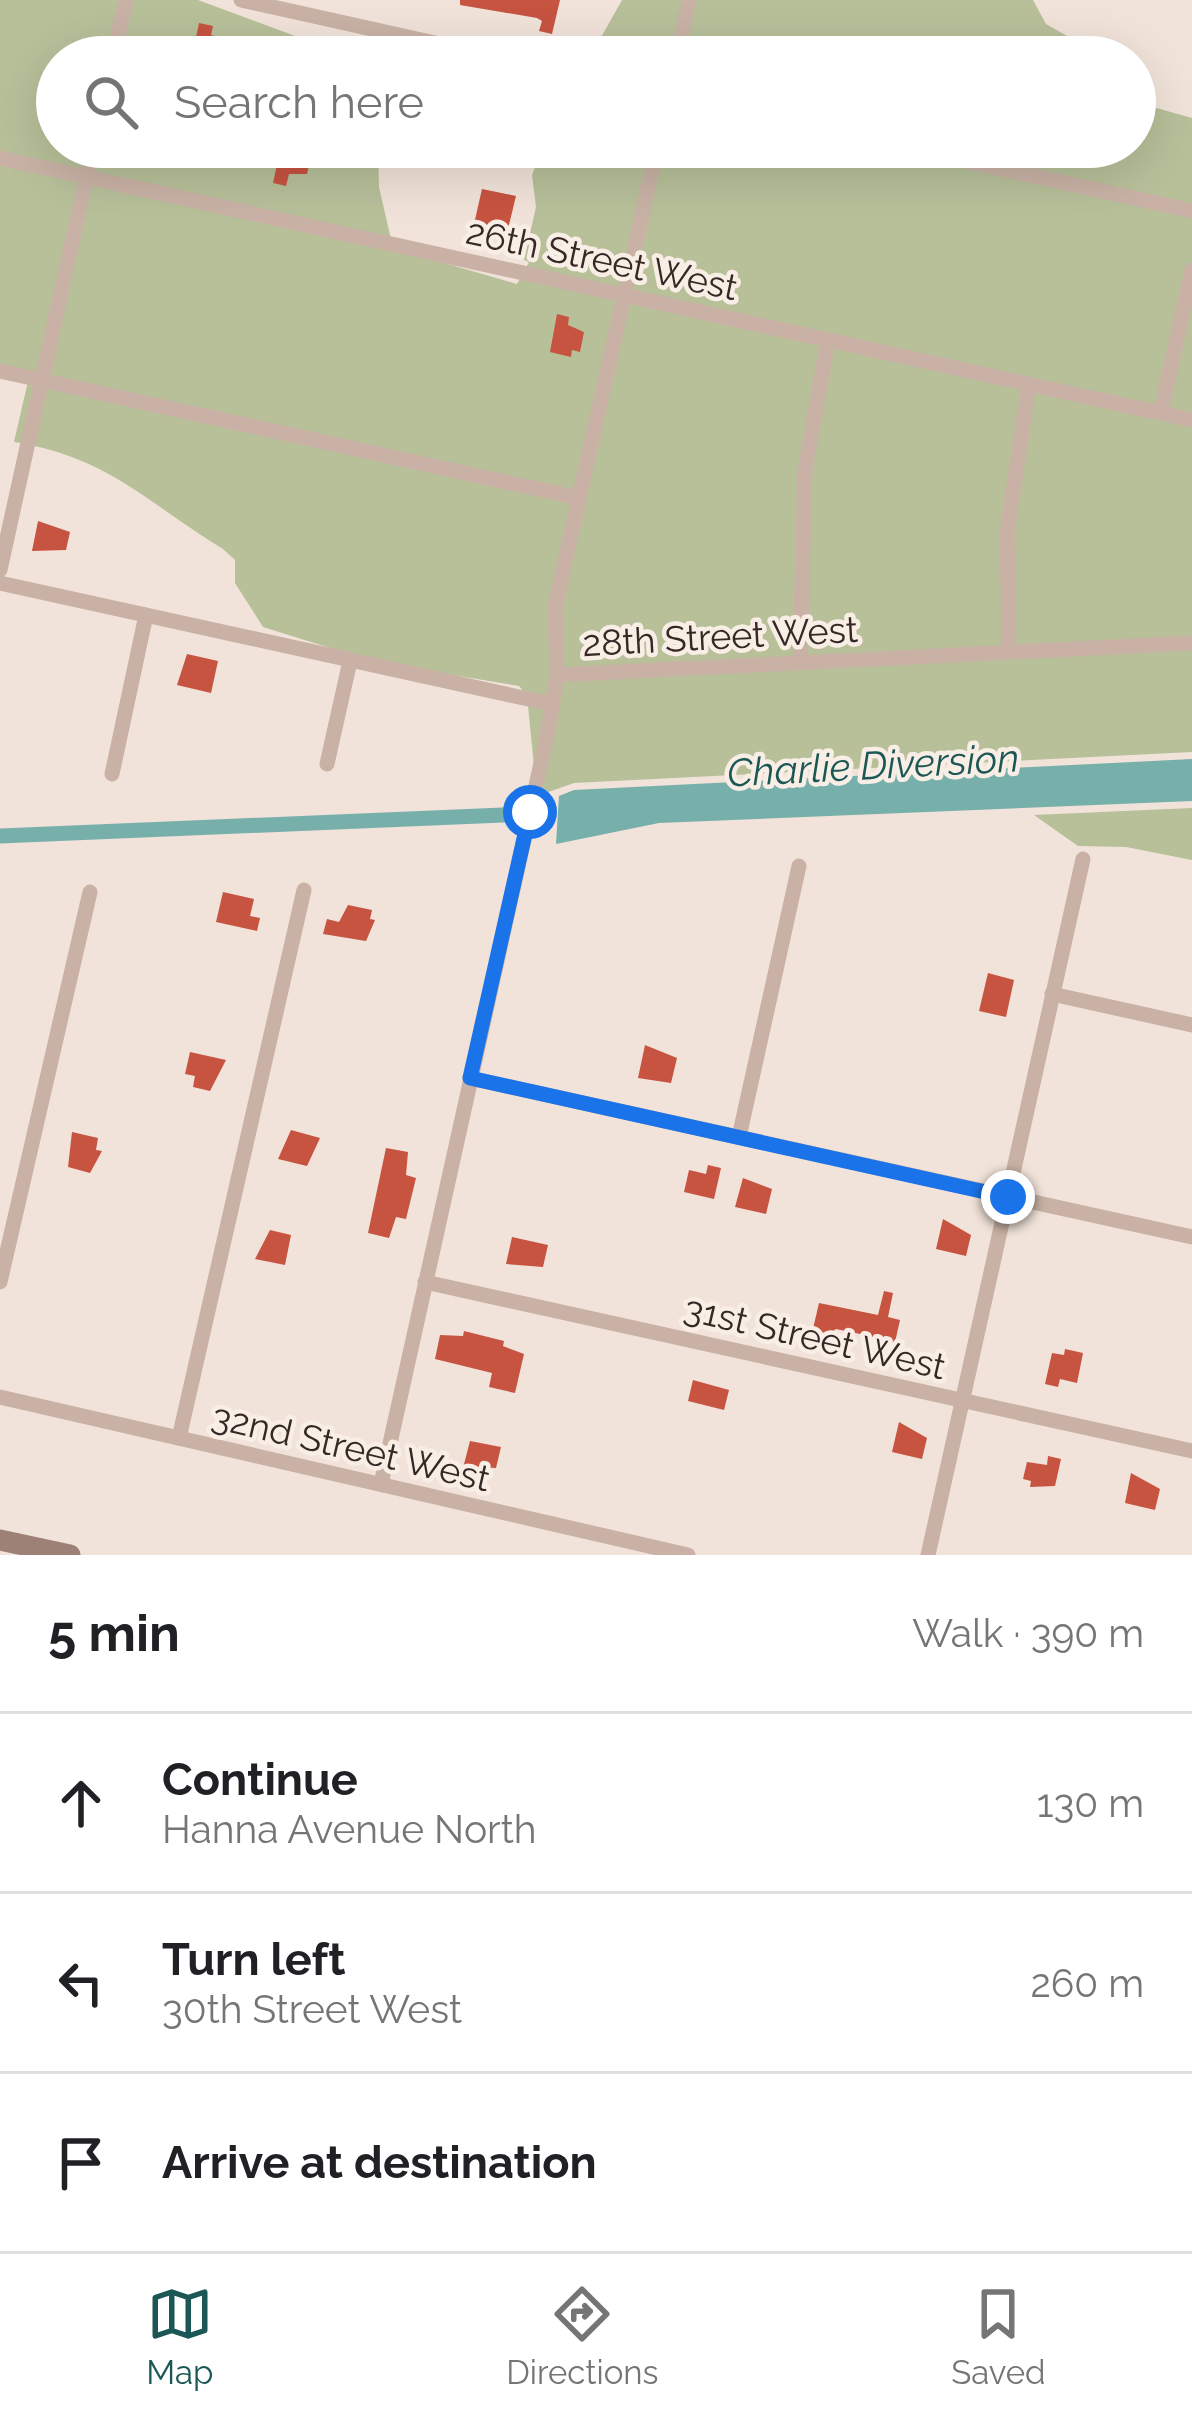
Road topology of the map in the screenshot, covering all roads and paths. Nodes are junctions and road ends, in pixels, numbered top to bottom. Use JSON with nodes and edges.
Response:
{"nodes":[{"id":1,"x":126,"y":0,"type":"edge"},
{"id":2,"x":241,"y":0,"type":"edge"},
{"id":3,"x":689,"y":0,"type":"edge"},
{"id":4,"x":118,"y":36,"type":"edge"},
{"id":5,"x":403,"y":36,"type":"edge"},
{"id":6,"x":681,"y":36,"type":"edge"},
{"id":7,"x":0,"y":158,"type":"edge"},
{"id":8,"x":36,"y":166,"type":"edge"},
{"id":9,"x":46,"y":168,"type":"edge"},
{"id":10,"x":89,"y":168,"type":"edge"},
{"id":11,"x":652,"y":168,"type":"edge"},
{"id":12,"x":998,"y":168,"type":"edge"},
{"id":13,"x":87,"y":177,"type":"junction"},
{"id":14,"x":1192,"y":211,"type":"edge"},
{"id":15,"x":1192,"y":270,"type":"edge"},
{"id":16,"x":625,"y":295,"type":"junction"},
{"id":17,"x":828,"y":340,"type":"junction"},
{"id":18,"x":0,"y":371,"type":"edge"},
{"id":19,"x":42,"y":380,"type":"junction"},
{"id":20,"x":1029,"y":384,"type":"junction"},
{"id":21,"x":1161,"y":412,"type":"junction"},
{"id":22,"x":1192,"y":420,"type":"edge"},
{"id":23,"x":579,"y":498,"type":"junction"},
{"id":24,"x":0,"y":570,"type":"edge"},
{"id":25,"x":0,"y":584,"type":"edge"},
{"id":26,"x":146,"y":615,"type":"junction"},
{"id":27,"x":1192,"y":643,"type":"edge"},
{"id":28,"x":1009,"y":651,"type":"junction"},
{"id":29,"x":350,"y":661,"type":"junction"},
{"id":30,"x":800,"y":662,"type":"junction"},
{"id":31,"x":557,"y":676,"type":"junction"},
{"id":32,"x":551,"y":704,"type":"junction"},
{"id":33,"x":327,"y":764,"type":"dead end"},
{"id":34,"x":112,"y":773,"type":"dead end"},
{"id":35,"x":1083,"y":859,"type":"dead end"},
{"id":36,"x":799,"y":866,"type":"dead end"},
{"id":37,"x":304,"y":890,"type":"dead end"},
{"id":38,"x":90,"y":892,"type":"dead end"},
{"id":39,"x":1052,"y":994,"type":"junction"},
{"id":40,"x":1192,"y":1025,"type":"edge"},
{"id":41,"x":470,"y":1078,"type":"junction"},
{"id":42,"x":739,"y":1137,"type":"junction"},
{"id":43,"x":1008,"y":1197,"type":"junction"},
{"id":44,"x":1192,"y":1238,"type":"edge"},
{"id":45,"x":0,"y":1282,"type":"edge"},
{"id":46,"x":425,"y":1282,"type":"junction"},
{"id":47,"x":0,"y":1397,"type":"edge"},
{"id":48,"x":963,"y":1400,"type":"junction"},
{"id":49,"x":178,"y":1438,"type":"junction"},
{"id":50,"x":1192,"y":1450,"type":"edge"},
{"id":51,"x":381,"y":1484,"type":"junction"},
{"id":52,"x":0,"y":1540,"type":"edge"},
{"id":53,"x":70,"y":1555,"type":"edge"},
{"id":54,"x":688,"y":1555,"type":"edge"},
{"id":55,"x":928,"y":1555,"type":"edge"}],
"edges":[{"from":1,"to":4,"type":"street"},
{"from":2,"to":5,"type":"street"},
{"from":3,"to":6,"type":"street"},
{"from":7,"to":8,"type":"street","name":"26th Street West"},
{"from":9,"to":13,"type":"street","name":"26th Street West"},
{"from":10,"to":13,"type":"street"},
{"from":11,"to":16,"type":"street"},
{"from":12,"to":14,"type":"street"},
{"from":13,"to":16,"type":"street","name":"26th Street West"},
{"from":13,"to":19,"type":"street"},
{"from":15,"to":21,"type":"street"},
{"from":16,"to":17,"type":"street","name":"26th Street West"},
{"from":16,"to":23,"type":"street"},
{"from":17,"to":20,"type":"street","name":"26th Street West"},
{"from":17,"to":30,"type":"street"},
{"from":18,"to":19,"type":"street"},
{"from":19,"to":23,"type":"street"},
{"from":19,"to":24,"type":"street"},
{"from":20,"to":21,"type":"street","name":"26th Street West"},
{"from":20,"to":28,"type":"street"},
{"from":21,"to":22,"type":"street","name":"26th Street West"},
{"from":23,"to":31,"type":"street"},
{"from":25,"to":26,"type":"street","name":"28th Street West"},
{"from":26,"to":29,"type":"street","name":"28th Street West"},
{"from":26,"to":34,"type":"street"},
{"from":27,"to":28,"type":"street","name":"28th Street West"},
{"from":28,"to":30,"type":"street","name":"28th Street West"},
{"from":29,"to":32,"type":"street","name":"28th Street West"},
{"from":29,"to":33,"type":"street"},
{"from":30,"to":31,"type":"street","name":"28th Street West"},
{"from":31,"to":32,"type":"street","name":"28th Street West"},
{"from":32,"to":41,"type":"street"},
{"from":35,"to":39,"type":"street"},
{"from":36,"to":42,"type":"street"},
{"from":37,"to":49,"type":"street"},
{"from":38,"to":45,"type":"street"},
{"from":39,"to":40,"type":"street"},
{"from":39,"to":43,"type":"street"},
{"from":41,"to":42,"type":"street"},
{"from":41,"to":46,"type":"street"},
{"from":42,"to":43,"type":"street"},
{"from":43,"to":44,"type":"street"},
{"from":43,"to":48,"type":"street"},
{"from":46,"to":48,"type":"street","name":"31st Street West"},
{"from":46,"to":51,"type":"street"},
{"from":47,"to":49,"type":"street","name":"32nd Street West"},
{"from":48,"to":50,"type":"street","name":"31st Street West"},
{"from":48,"to":55,"type":"street"},
{"from":49,"to":51,"type":"street","name":"32nd Street West"},
{"from":51,"to":54,"type":"street","name":"32nd Street West"},
{"from":52,"to":53,"type":"street"}]}
